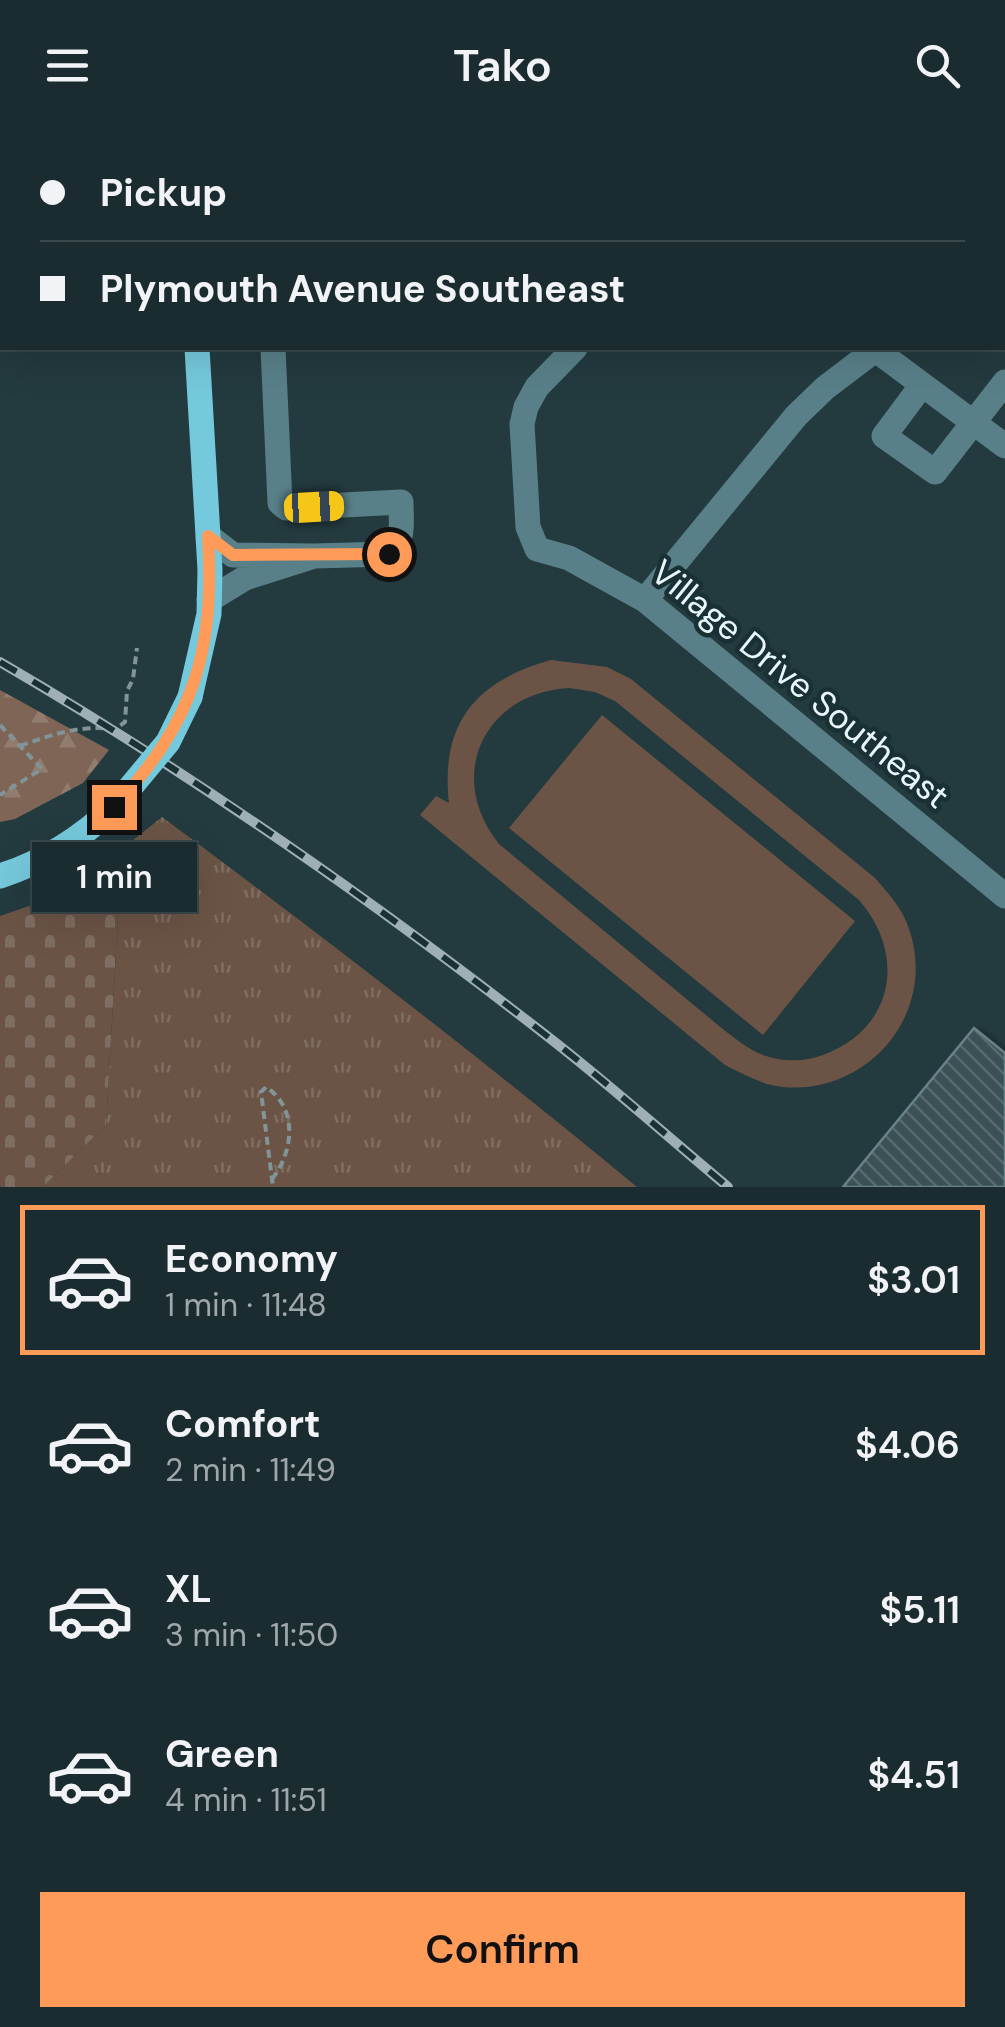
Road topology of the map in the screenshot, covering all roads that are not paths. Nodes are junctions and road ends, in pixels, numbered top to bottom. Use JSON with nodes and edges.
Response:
{"nodes":[{"id":1,"x":198,"y":350,"type":"edge"},
{"id":2,"x":274,"y":350,"type":"edge"},
{"id":3,"x":573,"y":350,"type":"edge"},
{"id":4,"x":873,"y":350,"type":"edge"},
{"id":5,"x":875,"y":350,"type":"edge"},
{"id":6,"x":1005,"y":382,"type":"edge"},
{"id":7,"x":922,"y":385,"type":"junction"},
{"id":8,"x":973,"y":422,"type":"junction"},
{"id":9,"x":1005,"y":446,"type":"edge"},
{"id":10,"x":208,"y":536,"type":"junction"},
{"id":11,"x":314,"y":556,"type":"junction"},
{"id":12,"x":209,"y":600,"type":"junction"},
{"id":13,"x":645,"y":600,"type":"junction"},
{"id":14,"x":0,"y":876,"type":"edge"},
{"id":15,"x":1005,"y":896,"type":"edge"}],
"edges":[{"from":1,"to":10,"type":"main road"},
{"from":2,"to":11,"type":"street"},
{"from":3,"to":13,"type":"street","name":"Village Drive Southeast"},
{"from":4,"to":13,"type":"street"},
{"from":5,"to":7,"type":"street"},
{"from":6,"to":8,"type":"street"},
{"from":7,"to":8,"type":"street"},
{"from":7,"to":8,"type":"street"},
{"from":8,"to":9,"type":"street"},
{"from":10,"to":11,"type":"street"},
{"from":10,"to":12,"type":"main road"},
{"from":11,"to":12,"type":"street"},
{"from":12,"to":14,"type":"main road","bridge":true},
{"from":13,"to":15,"type":"street","name":"Village Drive Southeast"}]}
